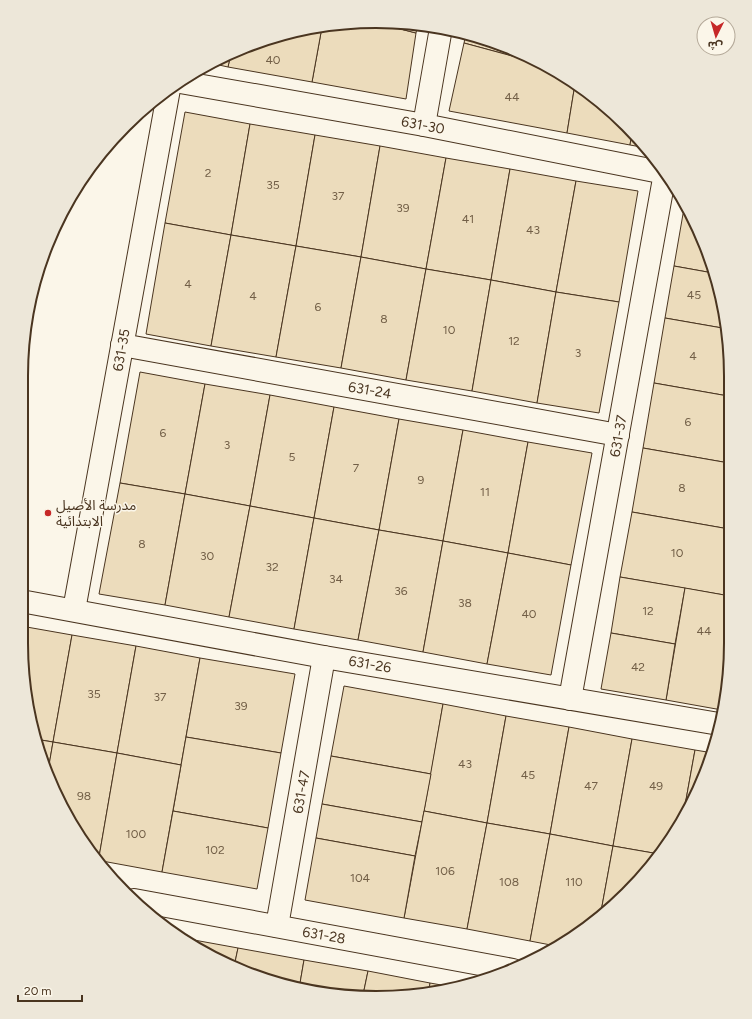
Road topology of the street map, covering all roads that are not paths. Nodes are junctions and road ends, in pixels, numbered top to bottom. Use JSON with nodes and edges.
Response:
{"nodes":[{"id":1,"x":440,"y":34,"type":"edge"},
{"id":2,"x":189,"y":84,"type":"edge"},
{"id":3,"x":166,"y":98,"type":"edge"},
{"id":4,"x":424,"y":125,"type":"junction"},
{"id":5,"x":657,"y":171,"type":"edge"},
{"id":6,"x":664,"y":181,"type":"edge"},
{"id":7,"x":122,"y":345,"type":"junction"},
{"id":8,"x":618,"y":435,"type":"junction"},
{"id":9,"x":28,"y":601,"type":"edge"},
{"id":10,"x":74,"y":610,"type":"junction"},
{"id":11,"x":324,"y":657,"type":"junction"},
{"id":12,"x":570,"y":699,"type":"junction"},
{"id":13,"x":714,"y":723,"type":"edge"},
{"id":14,"x":144,"y":902,"type":"edge"},
{"id":15,"x":277,"y":926,"type":"junction"},
{"id":16,"x":502,"y":968,"type":"edge"}],
"edges":[{"from":1,"to":4,"type":"street"},
{"from":2,"to":4,"type":"street","name":"631-30"},
{"from":3,"to":7,"type":"street","name":"631-35"},
{"from":4,"to":5,"type":"street","name":"631-30"},
{"from":6,"to":8,"type":"street","name":"631-37"},
{"from":7,"to":8,"type":"street","name":"631-24"},
{"from":7,"to":10,"type":"street","name":"631-35"},
{"from":8,"to":12,"type":"street","name":"631-37"},
{"from":9,"to":10,"type":"street","name":"631-26"},
{"from":10,"to":11,"type":"street","name":"631-26"},
{"from":11,"to":12,"type":"street","name":"631-26"},
{"from":11,"to":15,"type":"street","name":"631-47"},
{"from":12,"to":13,"type":"street","name":"631-26"},
{"from":14,"to":15,"type":"street","name":"631-28"},
{"from":15,"to":16,"type":"street","name":"631-28"}]}
